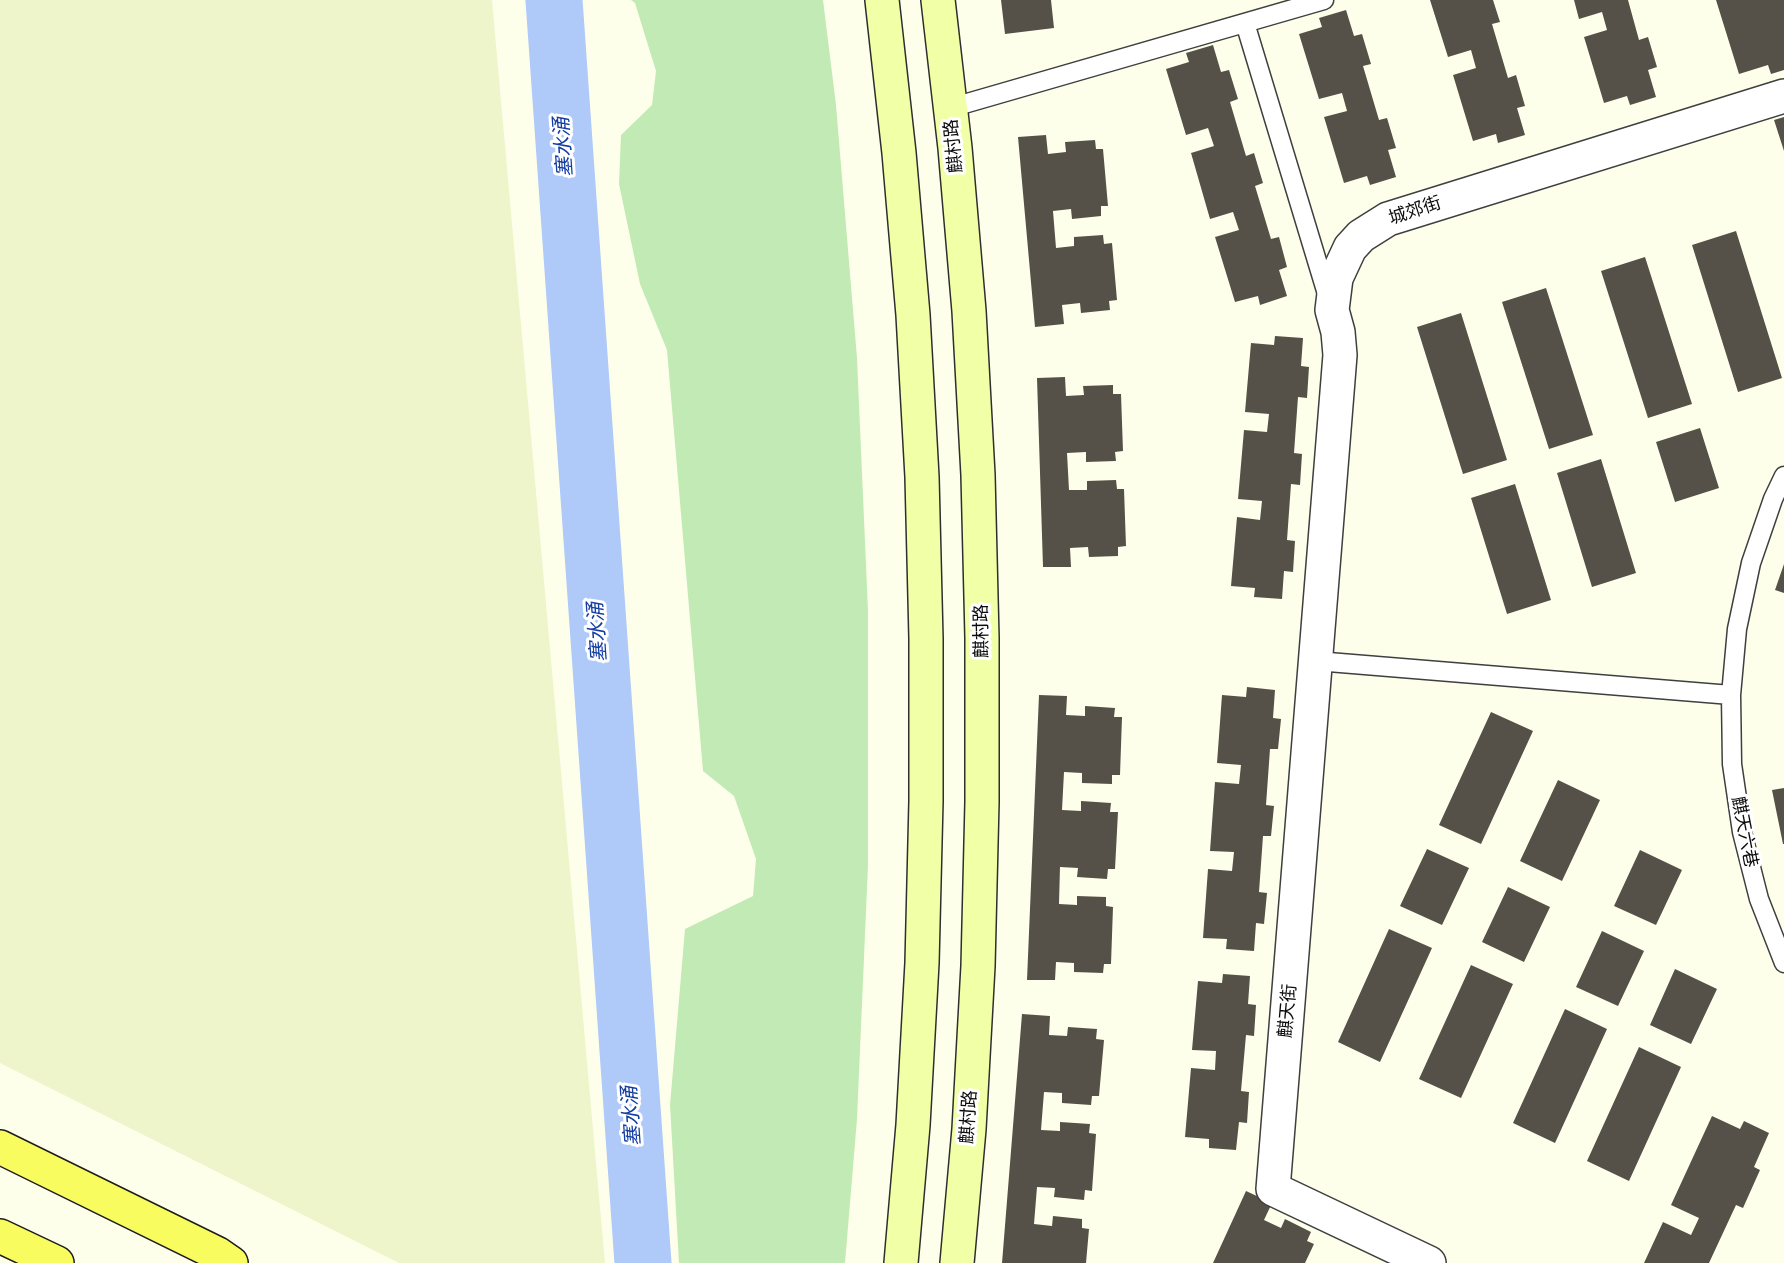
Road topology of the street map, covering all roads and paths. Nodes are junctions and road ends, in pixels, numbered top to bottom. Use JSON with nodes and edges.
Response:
{"nodes":[{"id":1,"x":882,"y":0,"type":"edge"},
{"id":2,"x":938,"y":0,"type":"edge"},
{"id":3,"x":1324,"y":0,"type":"edge"},
{"id":4,"x":1245,"y":23,"type":"junction"},
{"id":5,"x":1784,"y":96,"type":"edge"},
{"id":6,"x":950,"y":108,"type":"junction"},
{"id":7,"x":1332,"y":310,"type":"junction"},
{"id":8,"x":1784,"y":476,"type":"edge"},
{"id":9,"x":1316,"y":661,"type":"junction"},
{"id":10,"x":1731,"y":695,"type":"junction"},
{"id":11,"x":1784,"y":963,"type":"edge"},
{"id":12,"x":0,"y":1146,"type":"edge"},
{"id":13,"x":0,"y":1236,"type":"edge"},
{"id":14,"x":57,"y":1263,"type":"edge"},
{"id":15,"x":231,"y":1263,"type":"edge"},
{"id":16,"x":901,"y":1263,"type":"edge"},
{"id":17,"x":957,"y":1263,"type":"edge"},
{"id":18,"x":1429,"y":1263,"type":"edge"}],
"edges":[{"from":1,"to":16,"type":"street"},
{"from":2,"to":6,"type":"street","name":"麒村路"},
{"from":3,"to":4,"type":"lane"},
{"from":4,"to":6,"type":"lane"},
{"from":4,"to":7,"type":"lane"},
{"from":5,"to":7,"type":"street","name":"城郊街"},
{"from":6,"to":17,"type":"street","name":"麒村路"},
{"from":7,"to":9,"type":"street","name":"城郊街"},
{"from":8,"to":10,"type":"lane","name":"麒天六巷"},
{"from":9,"to":10,"type":"lane"},
{"from":9,"to":18,"type":"street","name":"麒天街"},
{"from":10,"to":11,"type":"lane","name":"麒天六巷"},
{"from":12,"to":15,"type":"main road"},
{"from":13,"to":14,"type":"main road"}]}
